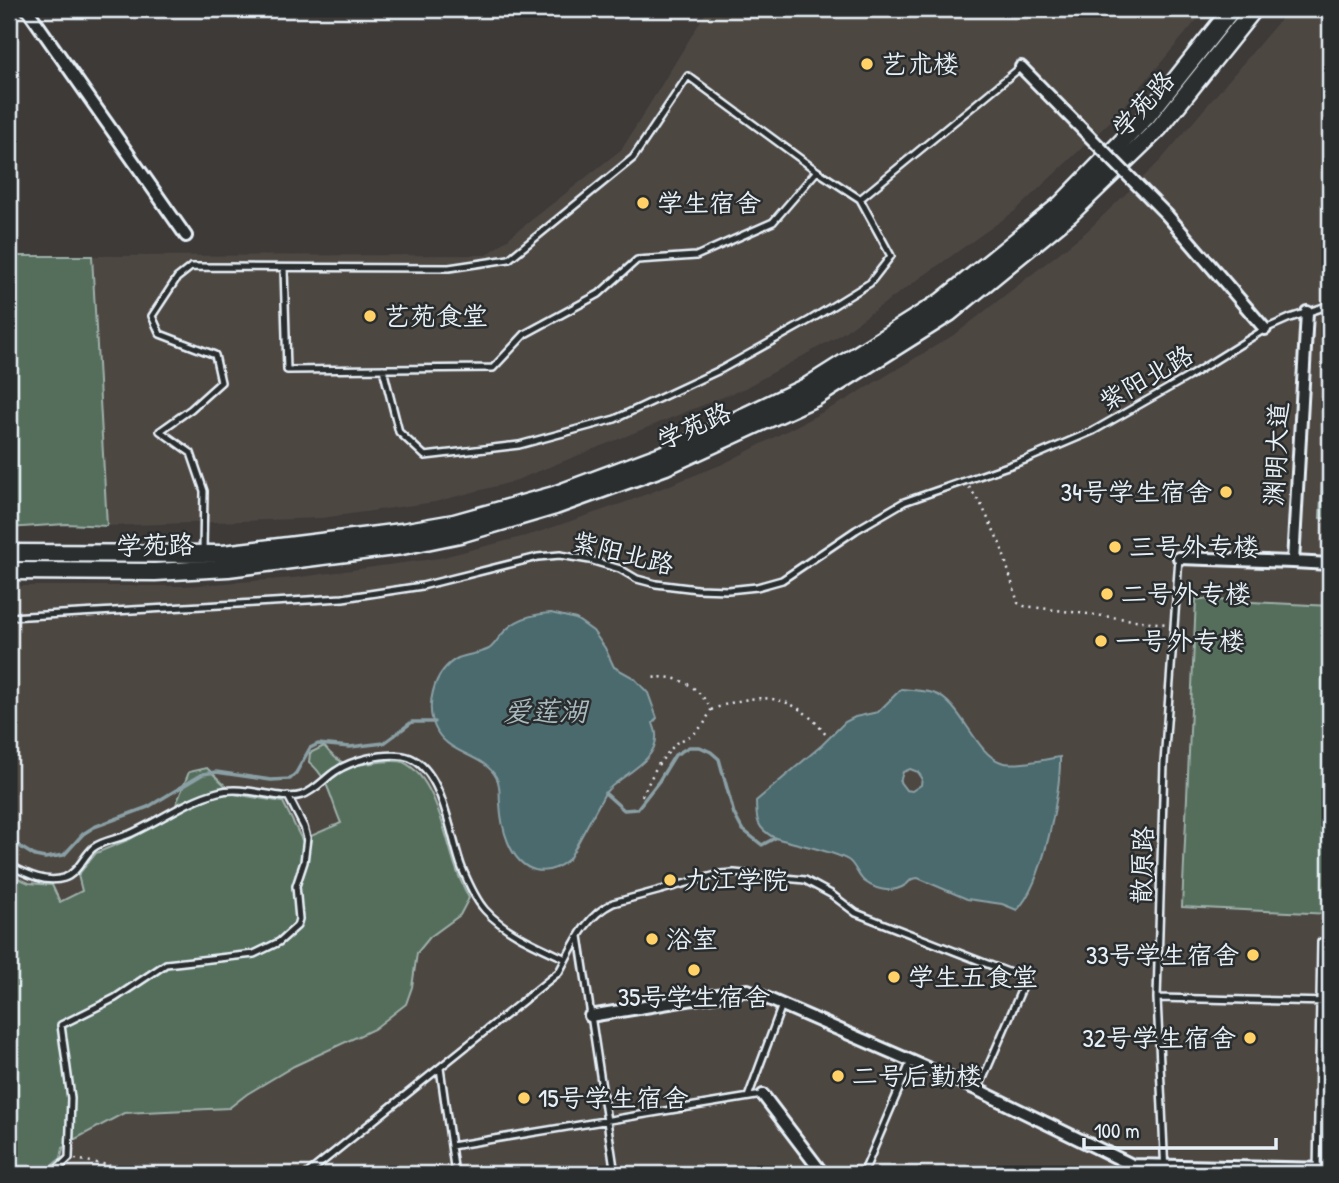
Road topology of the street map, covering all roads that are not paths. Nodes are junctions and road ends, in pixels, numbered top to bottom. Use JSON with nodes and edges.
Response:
{"nodes":[{"id":1,"x":27,"y":9,"type":"edge"},
{"id":2,"x":1232,"y":9,"type":"edge"},
{"id":3,"x":1255,"y":9,"type":"edge"},
{"id":4,"x":1021,"y":67,"type":"joint"},
{"id":5,"x":817,"y":171,"type":"junction"},
{"id":6,"x":860,"y":199,"type":"junction"},
{"id":7,"x":186,"y":236,"type":"dead end"},
{"id":8,"x":284,"y":268,"type":"junction"},
{"id":9,"x":1330,"y":305,"type":"edge"},
{"id":10,"x":1307,"y":312,"type":"junction"},
{"id":11,"x":1265,"y":328,"type":"junction"},
{"id":12,"x":383,"y":369,"type":"junction"},
{"id":13,"x":9,"y":552,"type":"edge"},
{"id":14,"x":203,"y":554,"type":"junction"},
{"id":15,"x":1179,"y":558,"type":"joint"},
{"id":16,"x":1293,"y":562,"type":"junction"},
{"id":17,"x":1330,"y":564,"type":"edge"},
{"id":18,"x":9,"y":571,"type":"edge"},
{"id":19,"x":9,"y":617,"type":"edge"},
{"id":20,"x":288,"y":796,"type":"junction"},
{"id":21,"x":9,"y":865,"type":"edge"},
{"id":22,"x":579,"y":936,"type":"junction"},
{"id":23,"x":1321,"y":942,"type":"dead end"},
{"id":24,"x":566,"y":959,"type":"junction"},
{"id":25,"x":1157,"y":998,"type":"junction"},
{"id":26,"x":1320,"y":1002,"type":"junction"},
{"id":27,"x":1330,"y":1002,"type":"edge"},
{"id":28,"x":782,"y":1005,"type":"junction"},
{"id":29,"x":590,"y":1016,"type":"junction"},
{"id":30,"x":912,"y":1061,"type":"junction"},
{"id":31,"x":440,"y":1068,"type":"junction"},
{"id":32,"x":978,"y":1090,"type":"junction"},
{"id":33,"x":763,"y":1095,"type":"joint"},
{"id":34,"x":748,"y":1097,"type":"junction"},
{"id":35,"x":607,"y":1120,"type":"junction"},
{"id":36,"x":451,"y":1146,"type":"junction"},
{"id":37,"x":1330,"y":1168,"type":"edge"},
{"id":38,"x":1165,"y":1170,"type":"edge"},
{"id":39,"x":1317,"y":1171,"type":"edge"},
{"id":40,"x":822,"y":1173,"type":"edge"},
{"id":41,"x":52,"y":1174,"type":"edge"},
{"id":42,"x":307,"y":1174,"type":"edge"},
{"id":43,"x":455,"y":1174,"type":"edge"},
{"id":44,"x":615,"y":1174,"type":"edge"},
{"id":45,"x":802,"y":1174,"type":"edge"},
{"id":46,"x":863,"y":1174,"type":"edge"}],
"edges":[{"from":1,"to":7,"type":"street"},
{"from":2,"to":14,"type":"street","name":"学苑路"},
{"from":3,"to":18,"type":"street","name":"学苑路"},
{"from":4,"to":6,"type":"lane"},
{"from":4,"to":11,"type":"street","bridge":true},
{"from":5,"to":6,"type":"lane"},
{"from":5,"to":8,"type":"lane"},
{"from":5,"to":12,"type":"lane"},
{"from":6,"to":12,"type":"lane"},
{"from":8,"to":12,"type":"lane"},
{"from":8,"to":14,"type":"lane"},
{"from":9,"to":10,"type":"lane","name":"紫阳北路"},
{"from":10,"to":11,"type":"lane","name":"紫阳北路"},
{"from":10,"to":16,"type":"street","name":"渊明大道"},
{"from":11,"to":19,"type":"lane","name":"紫阳北路"},
{"from":13,"to":14,"type":"street","name":"学苑路"},
{"from":15,"to":16,"type":"street"},
{"from":15,"to":25,"type":"lane","name":"散原路"},
{"from":16,"to":17,"type":"street"},
{"from":20,"to":21,"type":"lane"},
{"from":20,"to":24,"type":"lane"},
{"from":20,"to":41,"type":"lane"},
{"from":22,"to":24,"type":"lane"},
{"from":22,"to":29,"type":"lane"},
{"from":22,"to":32,"type":"lane"},
{"from":23,"to":26,"type":"lane"},
{"from":24,"to":31,"type":"lane"},
{"from":25,"to":26,"type":"lane"},
{"from":25,"to":38,"type":"lane","name":"散原路"},
{"from":26,"to":27,"type":"lane"},
{"from":26,"to":39,"type":"lane"},
{"from":28,"to":29,"type":"street"},
{"from":28,"to":30,"type":"street"},
{"from":28,"to":34,"type":"lane"},
{"from":29,"to":35,"type":"lane"},
{"from":30,"to":32,"type":"street"},
{"from":30,"to":46,"type":"lane"},
{"from":31,"to":36,"type":"lane"},
{"from":31,"to":42,"type":"lane"},
{"from":32,"to":38,"type":"street"},
{"from":33,"to":34,"type":"lane"},
{"from":33,"to":40,"type":"street"},
{"from":34,"to":35,"type":"lane"},
{"from":35,"to":36,"type":"lane"},
{"from":35,"to":44,"type":"lane"},
{"from":36,"to":43,"type":"lane"},
{"from":37,"to":39,"type":"street"},
{"from":38,"to":39,"type":"street"},
{"from":40,"to":45,"type":"lane"}]}
